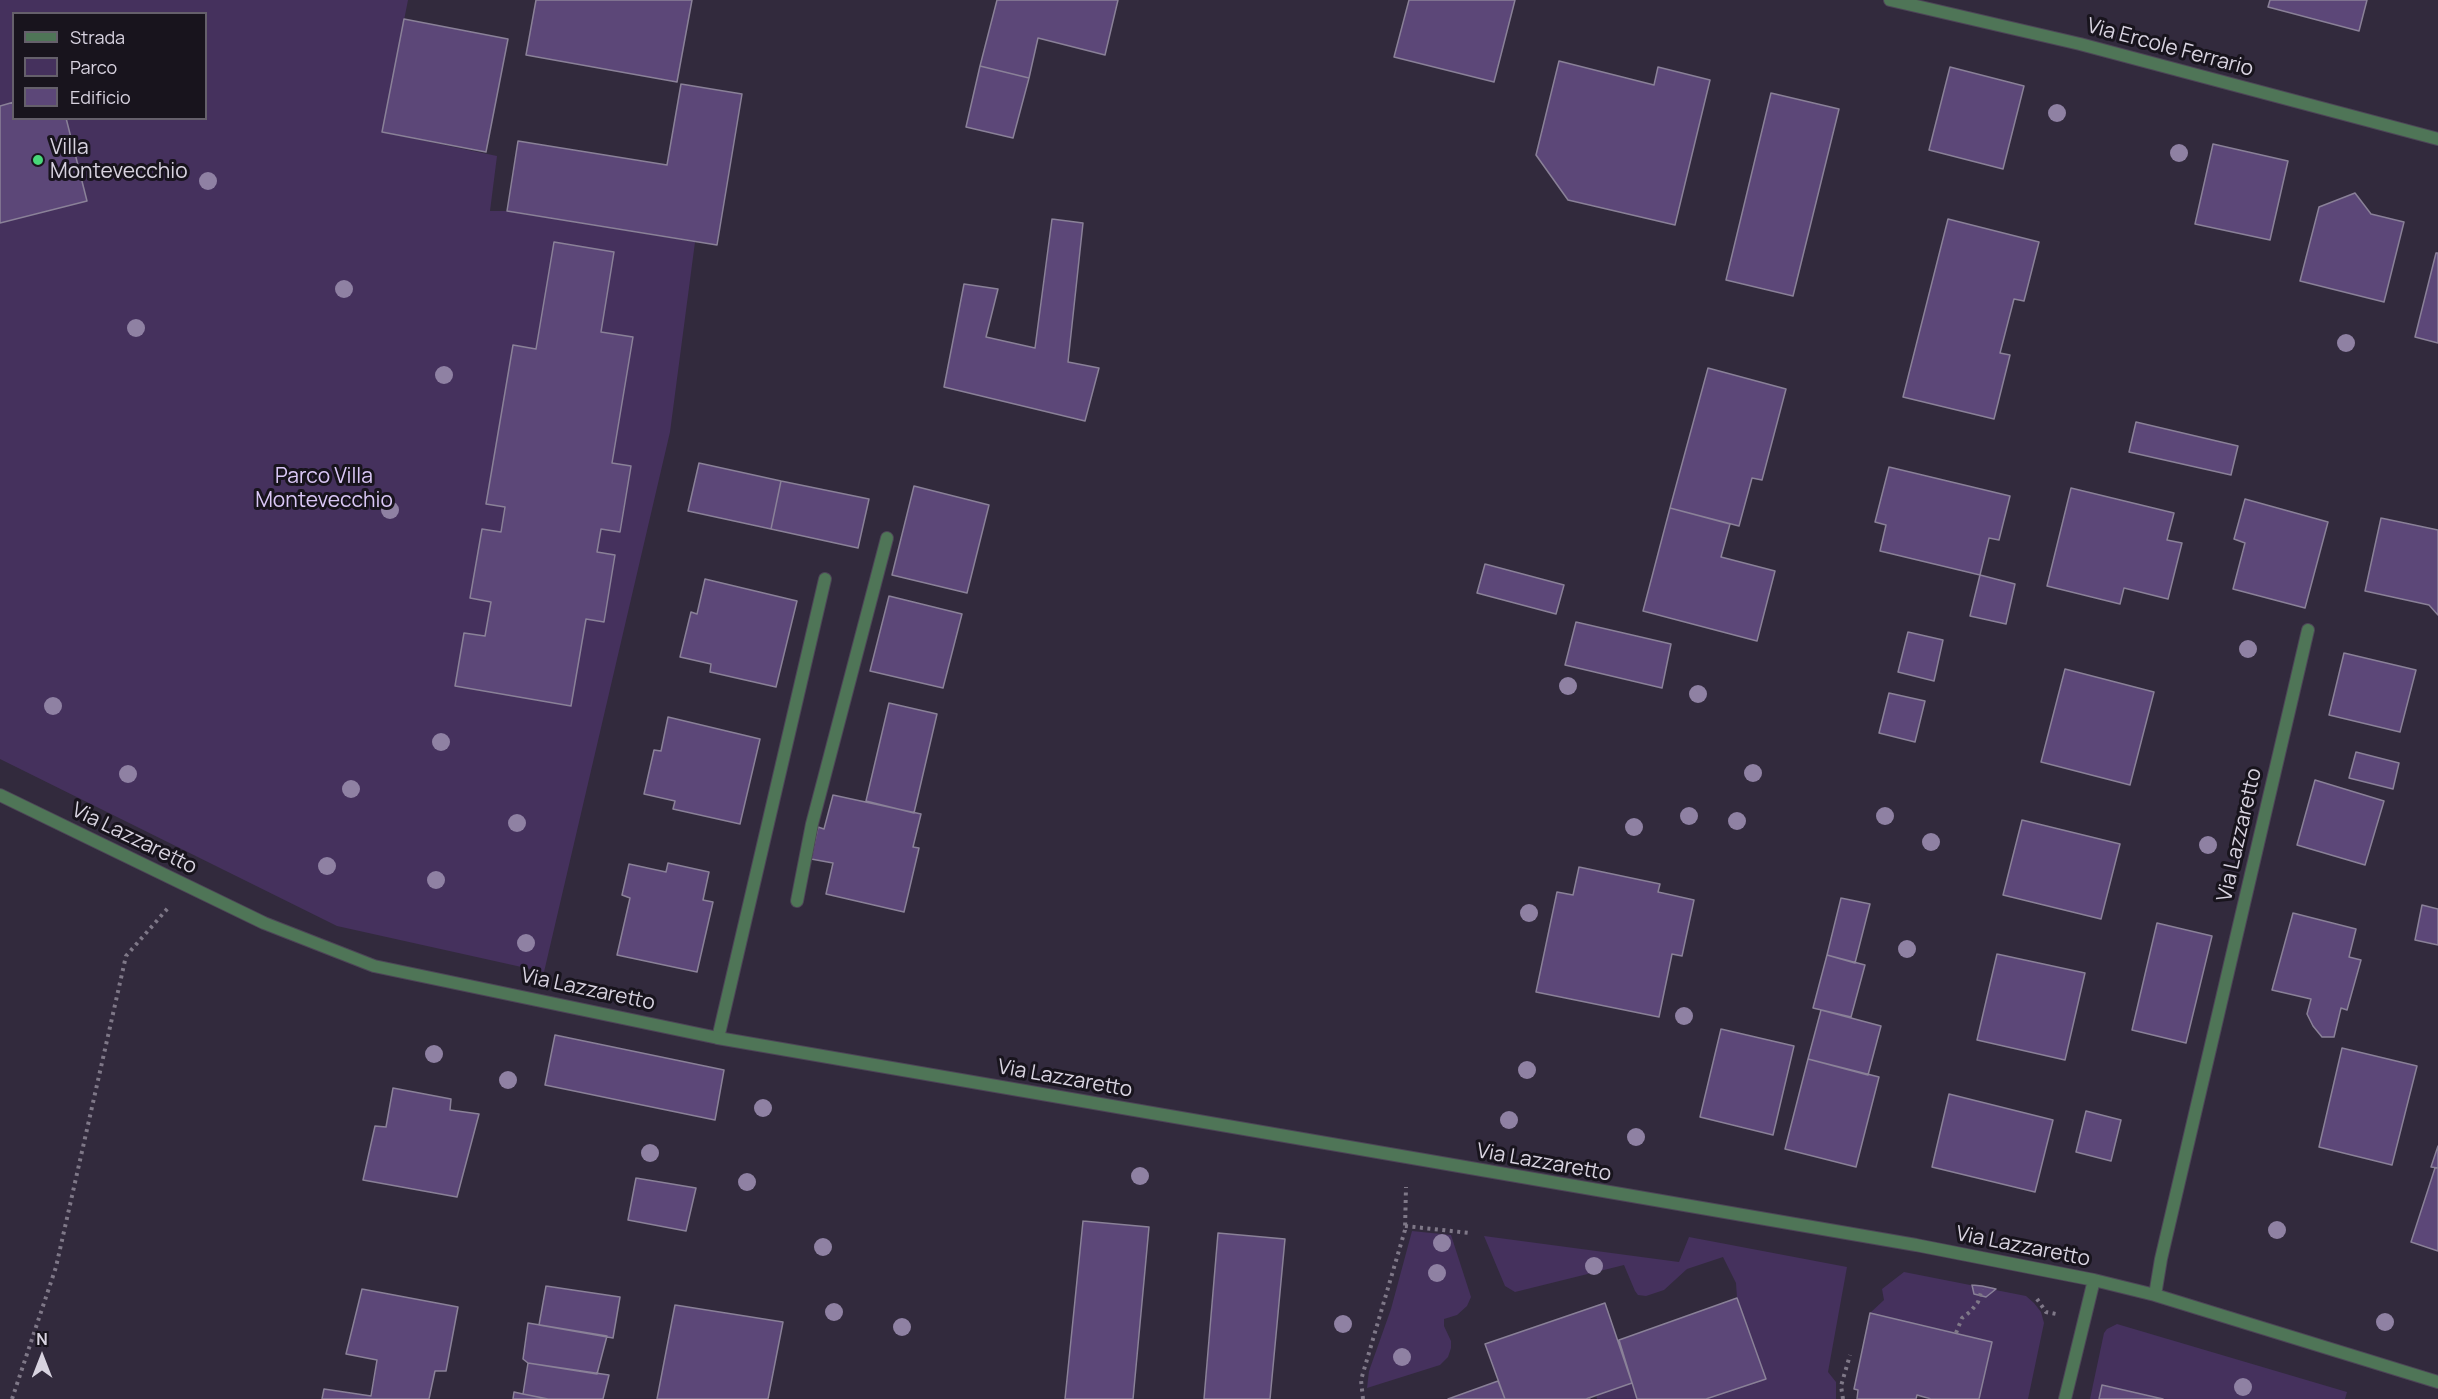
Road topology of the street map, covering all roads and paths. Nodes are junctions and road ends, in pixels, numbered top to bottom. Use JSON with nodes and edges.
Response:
{"nodes":[{"id":1,"x":1890,"y":0,"type":"edge"},
{"id":2,"x":2438,"y":139,"type":"edge"},
{"id":3,"x":887,"y":538,"type":"dead end"},
{"id":4,"x":825,"y":579,"type":"dead end"},
{"id":5,"x":2308,"y":630,"type":"dead end"},
{"id":6,"x":0,"y":795,"type":"edge"},
{"id":7,"x":797,"y":902,"type":"dead end"},
{"id":8,"x":173,"y":903,"type":"dead end"},
{"id":9,"x":718,"y":1038,"type":"junction"},
{"id":10,"x":1406,"y":1179,"type":"dead end"},
{"id":11,"x":1405,"y":1226,"type":"junction"},
{"id":12,"x":1470,"y":1233,"type":"dead end"},
{"id":13,"x":2094,"y":1280,"type":"junction"},
{"id":14,"x":1982,"y":1286,"type":"dead end"},
{"id":15,"x":2156,"y":1294,"type":"junction"},
{"id":16,"x":1956,"y":1333,"type":"dead end"},
{"id":17,"x":1850,"y":1355,"type":"dead end"},
{"id":18,"x":2438,"y":1382,"type":"edge"},
{"id":19,"x":12,"y":1399,"type":"edge"},
{"id":20,"x":1363,"y":1399,"type":"edge"},
{"id":21,"x":1843,"y":1399,"type":"edge"},
{"id":22,"x":2065,"y":1399,"type":"edge"}],
"edges":[{"from":1,"to":2,"type":"street","name":"Via Ercole Ferrario"},
{"from":3,"to":7,"type":"street"},
{"from":4,"to":9,"type":"street"},
{"from":5,"to":15,"type":"street","name":"Via Lazzaretto"},
{"from":6,"to":9,"type":"street","name":"Via Lazzaretto"},
{"from":8,"to":19,"type":"path"},
{"from":9,"to":13,"type":"street","name":"Via Lazzaretto"},
{"from":10,"to":11,"type":"path"},
{"from":11,"to":12,"type":"path"},
{"from":11,"to":20,"type":"path"},
{"from":13,"to":15,"type":"street","name":"Via Lazzaretto"},
{"from":13,"to":22,"type":"street"},
{"from":14,"to":16,"type":"path"},
{"from":15,"to":18,"type":"street","name":"Via Lazzaretto"},
{"from":17,"to":21,"type":"path"}]}
